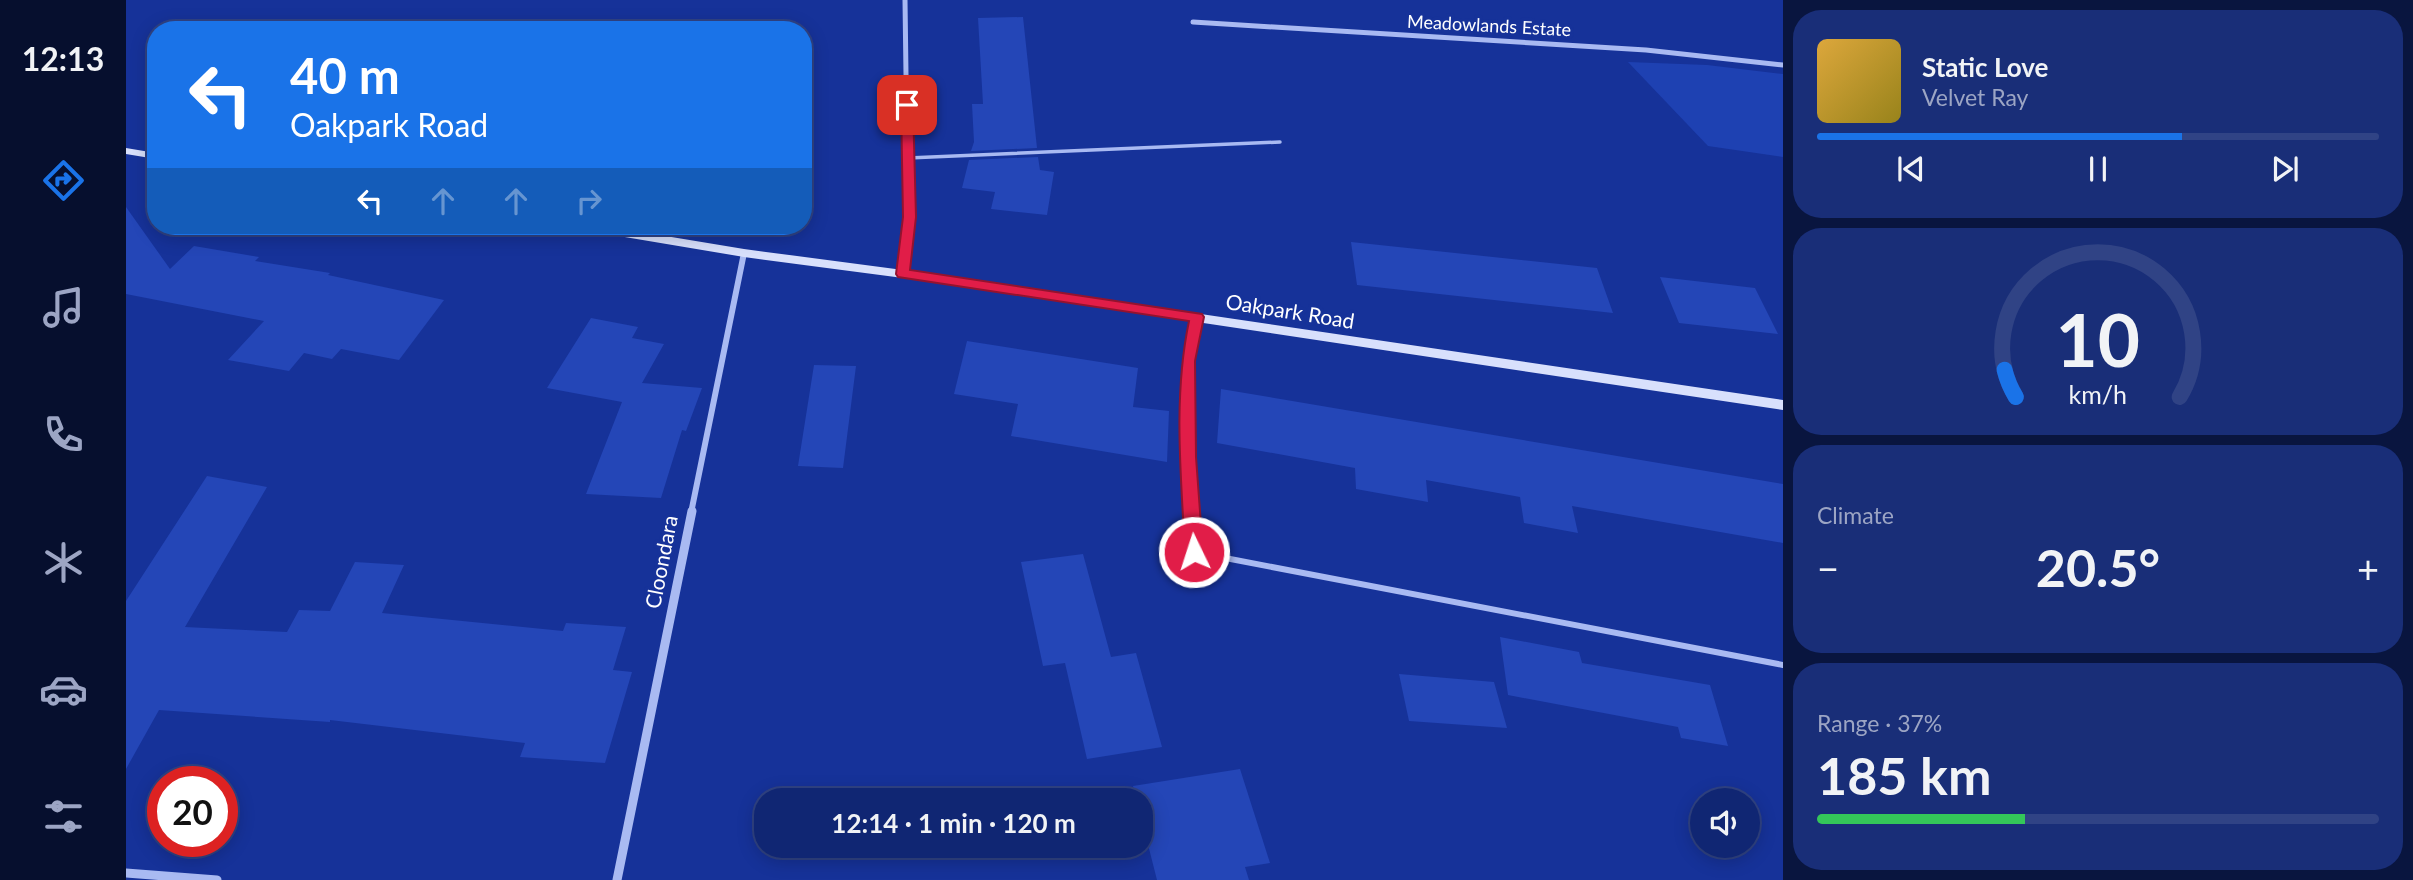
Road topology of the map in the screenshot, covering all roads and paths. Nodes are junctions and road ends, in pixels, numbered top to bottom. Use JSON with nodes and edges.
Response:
{"nodes":[{"id":1,"x":905,"y":0,"type":"edge"},
{"id":2,"x":1193,"y":22,"type":"dead end"},
{"id":3,"x":1783,"y":65,"type":"edge"},
{"id":4,"x":1280,"y":142,"type":"dead end"},
{"id":5,"x":126,"y":151,"type":"edge"},
{"id":6,"x":147,"y":154,"type":"edge"},
{"id":7,"x":908,"y":158,"type":"junction"},
{"id":8,"x":637,"y":235,"type":"edge"},
{"id":9,"x":744,"y":253,"type":"junction"},
{"id":10,"x":903,"y":274,"type":"junction"},
{"id":11,"x":1197,"y":317,"type":"junction"},
{"id":12,"x":1783,"y":405,"type":"edge"},
{"id":13,"x":1783,"y":665,"type":"edge"},
{"id":14,"x":126,"y":873,"type":"edge"},
{"id":15,"x":217,"y":880,"type":"edge"},
{"id":16,"x":618,"y":880,"type":"edge"}],
"edges":[{"from":1,"to":7,"type":"street"},
{"from":2,"to":3,"type":"street","name":"Meadowlands Estate"},
{"from":4,"to":7,"type":"lane"},
{"from":5,"to":6,"type":"main road"},
{"from":7,"to":10,"type":"street"},
{"from":8,"to":9,"type":"main road","name":"Oakpark Road"},
{"from":9,"to":10,"type":"main road","name":"Oakpark Road"},
{"from":9,"to":16,"type":"street","name":"Cloondara"},
{"from":10,"to":11,"type":"main road","name":"Oakpark Road"},
{"from":11,"to":12,"type":"main road","name":"Oakpark Road"},
{"from":11,"to":13,"type":"lane"},
{"from":14,"to":15,"type":"street"}]}
